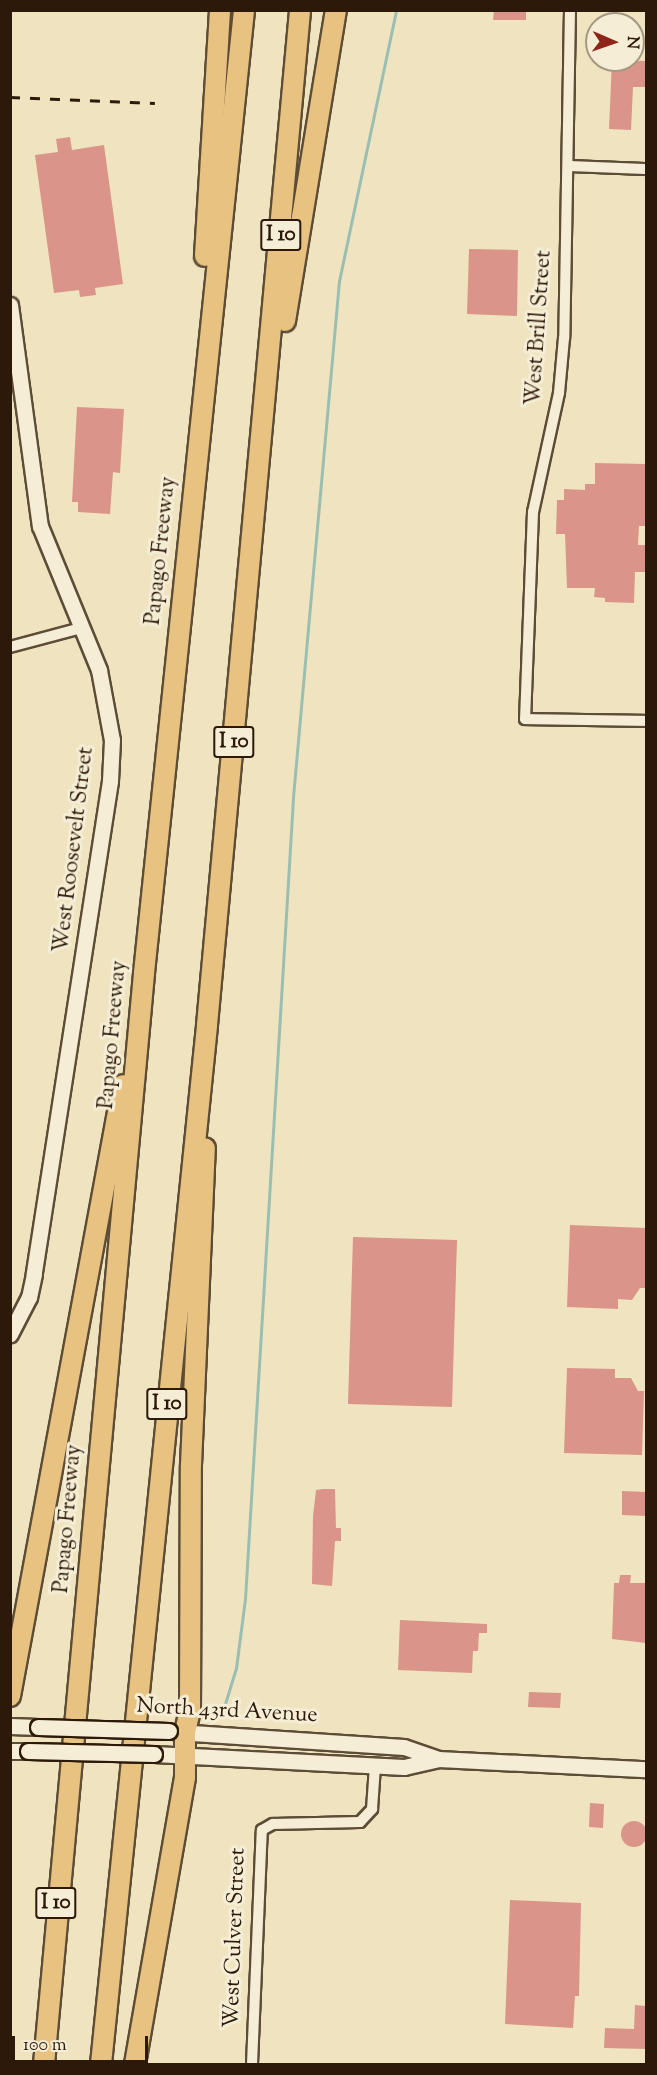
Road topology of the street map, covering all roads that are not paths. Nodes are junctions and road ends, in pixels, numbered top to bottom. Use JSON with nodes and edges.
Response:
{"nodes":[{"id":1,"x":220,"y":10,"type":"edge"},
{"id":2,"x":244,"y":10,"type":"edge"},
{"id":3,"x":300,"y":10,"type":"edge"},
{"id":4,"x":336,"y":10,"type":"edge"},
{"id":5,"x":570,"y":10,"type":"edge"},
{"id":6,"x":568,"y":166,"type":"junction"},
{"id":7,"x":646,"y":169,"type":"edge"},
{"id":8,"x":10,"y":305,"type":"edge"},
{"id":9,"x":195,"y":455,"type":"junction"},
{"id":10,"x":261,"y":459,"type":"junction"},
{"id":11,"x":81,"y":628,"type":"junction"},
{"id":12,"x":10,"y":647,"type":"edge"},
{"id":13,"x":646,"y":721,"type":"edge"},
{"id":14,"x":144,"y":973,"type":"junction"},
{"id":15,"x":207,"y":1025,"type":"junction"},
{"id":16,"x":10,"y":1334,"type":"edge"},
{"id":17,"x":10,"y":1696,"type":"edge"},
{"id":18,"x":10,"y":1726,"type":"edge"},
{"id":19,"x":177,"y":1732,"type":"junction"},
{"id":20,"x":405,"y":1747,"type":"junction"},
{"id":21,"x":10,"y":1751,"type":"edge"},
{"id":22,"x":176,"y":1756,"type":"junction"},
{"id":23,"x":438,"y":1760,"type":"junction"},
{"id":24,"x":375,"y":1766,"type":"junction"},
{"id":25,"x":404,"y":1767,"type":"junction"},
{"id":26,"x":646,"y":1769,"type":"edge"},
{"id":27,"x":44,"y":2064,"type":"edge"},
{"id":28,"x":100,"y":2064,"type":"edge"},
{"id":29,"x":135,"y":2064,"type":"edge"},
{"id":30,"x":252,"y":2064,"type":"edge"}],
"edges":[{"from":1,"to":9,"type":"highway"},
{"from":2,"to":9,"type":"highway","name":"Papago Freeway","number":"I 10"},
{"from":3,"to":10,"type":"highway","number":"I 10"},
{"from":4,"to":10,"type":"highway"},
{"from":5,"to":6,"type":"street","name":"West Brill Street"},
{"from":6,"to":7,"type":"street"},
{"from":6,"to":13,"type":"street","name":"West Brill Street"},
{"from":8,"to":11,"type":"main road","name":"West Roosevelt Street"},
{"from":9,"to":14,"type":"highway","name":"Papago Freeway","number":"I 10"},
{"from":10,"to":15,"type":"highway","number":"I 10"},
{"from":11,"to":12,"type":"street"},
{"from":11,"to":16,"type":"main road","name":"West Roosevelt Street"},
{"from":14,"to":17,"type":"highway"},
{"from":14,"to":27,"type":"highway","name":"Papago Freeway","number":"I 10"},
{"from":15,"to":19,"type":"highway"},
{"from":15,"to":28,"type":"highway","number":"I 10"},
{"from":18,"to":19,"type":"main road","name":"North 43rd Avenue","bridge":true},
{"from":19,"to":20,"type":"main road","name":"North 43rd Avenue"},
{"from":19,"to":22,"type":"highway"},
{"from":20,"to":23,"type":"main road","name":"North 43rd Avenue"},
{"from":20,"to":24,"type":"main road"},
{"from":20,"to":25,"type":"main road"},
{"from":21,"to":22,"type":"main road","name":"North 43rd Avenue","bridge":true},
{"from":22,"to":24,"type":"main road","name":"North 43rd Avenue"},
{"from":22,"to":29,"type":"highway"},
{"from":23,"to":25,"type":"main road","name":"North 43rd Avenue"},
{"from":23,"to":26,"type":"main road","name":"North 43rd Avenue"},
{"from":24,"to":25,"type":"main road","name":"North 43rd Avenue"},
{"from":24,"to":30,"type":"street","name":"West Culver Street"}]}
